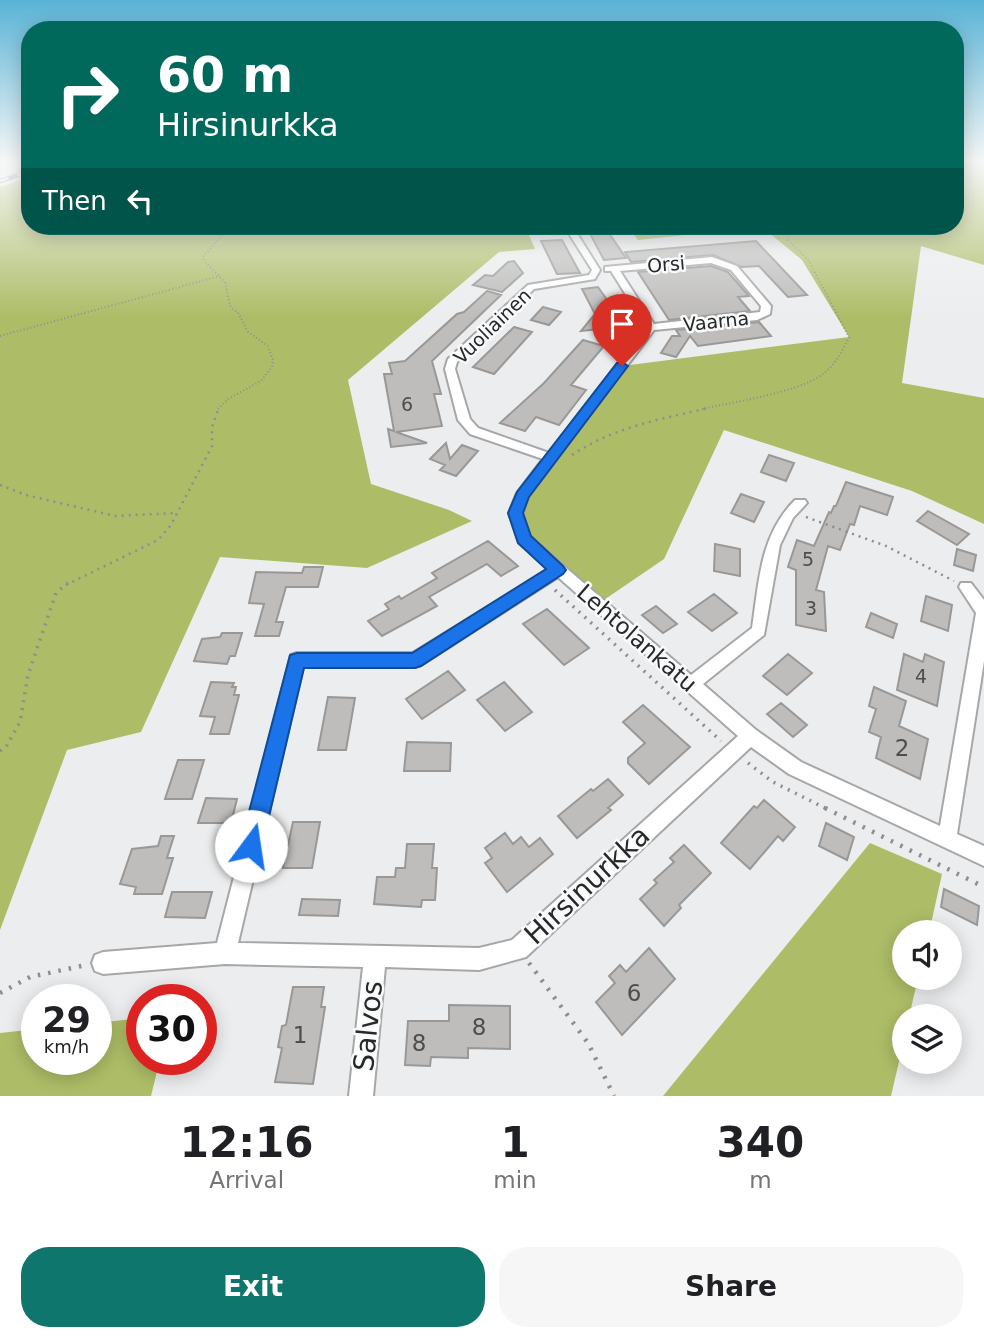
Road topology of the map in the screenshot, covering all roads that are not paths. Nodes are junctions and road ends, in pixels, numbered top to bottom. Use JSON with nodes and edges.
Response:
{"nodes":[{"id":1,"x":574,"y":235,"type":"edge"},
{"id":2,"x":734,"y":268,"type":"joint"},
{"id":3,"x":614,"y":269,"type":"junction"},
{"id":4,"x":596,"y":270,"type":"junction"},
{"id":5,"x":651,"y":327,"type":"junction"},
{"id":6,"x":552,"y":458,"type":"junction"},
{"id":7,"x":795,"y":507,"type":"road end"},
{"id":8,"x":558,"y":570,"type":"junction"},
{"id":9,"x":965,"y":587,"type":"road end"},
{"id":10,"x":691,"y":684,"type":"junction"},
{"id":11,"x":750,"y":736,"type":"junction"},
{"id":12,"x":947,"y":839,"type":"junction"},
{"id":13,"x":984,"y":856,"type":"edge"},
{"id":14,"x":225,"y":953,"type":"junction"},
{"id":15,"x":375,"y":957,"type":"junction"},
{"id":16,"x":103,"y":962,"type":"road end"},
{"id":17,"x":361,"y":1096,"type":"edge"}],
"edges":[{"from":1,"to":4,"type":"street"},
{"from":2,"to":3,"type":"street","name":"Orsi"},
{"from":2,"to":5,"type":"street","name":"Vaarna"},
{"from":3,"to":4,"type":"street","name":"Orsi"},
{"from":3,"to":5,"type":"street"},
{"from":4,"to":6,"type":"street","name":"Vuoliainen"},
{"from":5,"to":6,"type":"street"},
{"from":6,"to":8,"type":"street","name":"Lehtolankatu"},
{"from":7,"to":10,"type":"street"},
{"from":8,"to":10,"type":"street","name":"Lehtolankatu"},
{"from":8,"to":14,"type":"street"},
{"from":9,"to":12,"type":"street"},
{"from":10,"to":11,"type":"street","name":"Lehtolankatu"},
{"from":11,"to":12,"type":"street","name":"Lehtolankatu"},
{"from":11,"to":15,"type":"street","name":"Hirsinurkka"},
{"from":12,"to":13,"type":"street","name":"Lehtolankatu"},
{"from":14,"to":15,"type":"street","name":"Hirsinurkka"},
{"from":14,"to":16,"type":"street","name":"Hirsinurkka"},
{"from":15,"to":17,"type":"street","name":"Salvos"}]}
